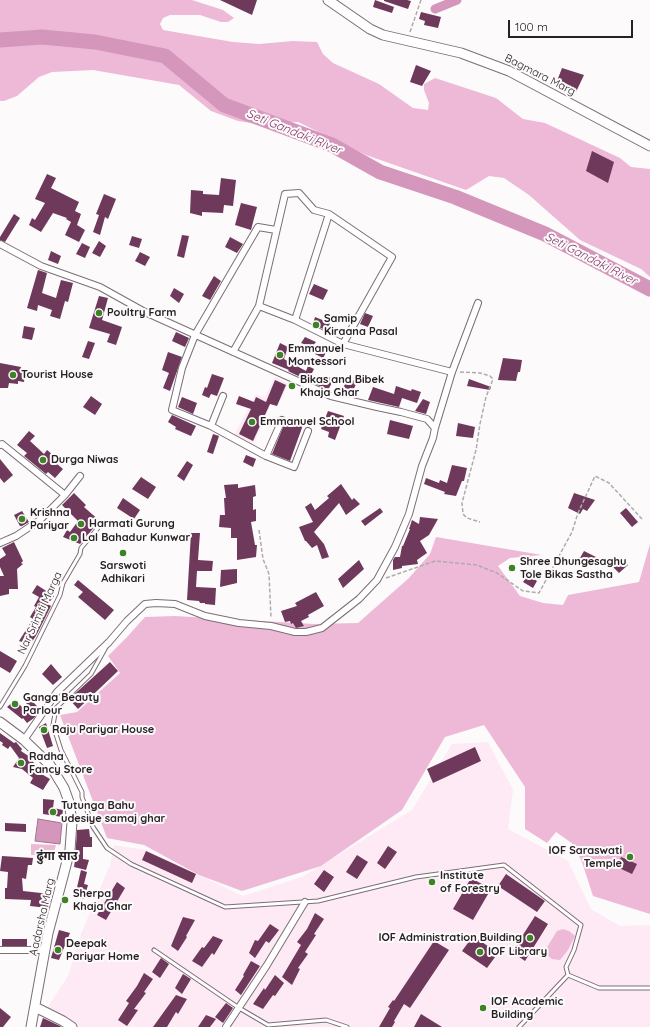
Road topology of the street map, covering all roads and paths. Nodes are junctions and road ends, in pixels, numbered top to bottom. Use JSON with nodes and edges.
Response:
{"nodes":[{"id":1,"x":328,"y":0,"type":"edge"},
{"id":2,"x":421,"y":0,"type":"edge"},
{"id":3,"x":408,"y":40,"type":"junction"},
{"id":4,"x":650,"y":146,"type":"edge"},
{"id":5,"x":329,"y":214,"type":"junction"},
{"id":6,"x":276,"y":230,"type":"junction"},
{"id":7,"x":0,"y":244,"type":"edge"},
{"id":8,"x":478,"y":303,"type":"dead end"},
{"id":9,"x":259,"y":306,"type":"junction"},
{"id":10,"x":295,"y":320,"type":"junction"},
{"id":11,"x":195,"y":335,"type":"junction"},
{"id":12,"x":343,"y":344,"type":"junction"},
{"id":13,"x":233,"y":352,"type":"junction"},
{"id":14,"x":452,"y":372,"type":"junction"},
{"id":15,"x":223,"y":396,"type":"dead end"},
{"id":16,"x":282,"y":420,"type":"dead end"},
{"id":17,"x":210,"y":426,"type":"junction"},
{"id":18,"x":435,"y":428,"type":"junction"},
{"id":19,"x":308,"y":431,"type":"dead end"},
{"id":20,"x":0,"y":445,"type":"edge"},
{"id":21,"x":266,"y":456,"type":"junction"},
{"id":22,"x":80,"y":476,"type":"dead end"},
{"id":23,"x":65,"y":495,"type":"junction"},
{"id":24,"x":642,"y":519,"type":"dead end"},
{"id":25,"x":480,"y":522,"type":"dead end"},
{"id":26,"x":98,"y":528,"type":"dead end"},
{"id":27,"x":259,"y":530,"type":"dead end"},
{"id":28,"x":0,"y":543,"type":"edge"},
{"id":29,"x":377,"y":580,"type":"junction"},
{"id":30,"x":271,"y":626,"type":"junction"},
{"id":31,"x":109,"y":642,"type":"junction"},
{"id":32,"x":0,"y":707,"type":"edge"},
{"id":33,"x":0,"y":722,"type":"edge"},
{"id":34,"x":24,"y":740,"type":"junction"},
{"id":35,"x":305,"y":902,"type":"junction"},
{"id":36,"x":0,"y":950,"type":"edge"},
{"id":37,"x":45,"y":950,"type":"junction"},
{"id":38,"x":154,"y":950,"type":"dead end"},
{"id":39,"x":568,"y":975,"type":"junction"},
{"id":40,"x":650,"y":988,"type":"edge"},
{"id":41,"x":35,"y":1007,"type":"junction"},
{"id":42,"x":239,"y":1008,"type":"junction"},
{"id":43,"x":31,"y":1027,"type":"edge"},
{"id":44,"x":72,"y":1027,"type":"edge"},
{"id":45,"x":226,"y":1027,"type":"edge"},
{"id":46,"x":347,"y":1027,"type":"edge"},
{"id":47,"x":520,"y":1027,"type":"edge"}],
"edges":[{"from":1,"to":3,"type":"main road","name":"Bagmara Marg"},
{"from":2,"to":3,"type":"path"},
{"from":3,"to":4,"type":"main road","name":"Bagmara Marg"},
{"from":5,"to":6,"type":"street"},
{"from":5,"to":10,"type":"street"},
{"from":5,"to":12,"type":"street"},
{"from":6,"to":9,"type":"street"},
{"from":6,"to":11,"type":"street"},
{"from":7,"to":11,"type":"street"},
{"from":8,"to":14,"type":"street"},
{"from":9,"to":10,"type":"street"},
{"from":9,"to":13,"type":"street"},
{"from":10,"to":12,"type":"street"},
{"from":11,"to":13,"type":"street"},
{"from":11,"to":17,"type":"street"},
{"from":12,"to":14,"type":"street"},
{"from":13,"to":18,"type":"street"},
{"from":14,"to":18,"type":"street"},
{"from":14,"to":25,"type":"path"},
{"from":15,"to":17,"type":"street"},
{"from":16,"to":21,"type":"street"},
{"from":17,"to":21,"type":"street"},
{"from":18,"to":29,"type":"street"},
{"from":19,"to":21,"type":"street"},
{"from":20,"to":23,"type":"street"},
{"from":22,"to":23,"type":"street"},
{"from":23,"to":28,"type":"street"},
{"from":24,"to":29,"type":"path"},
{"from":26,"to":32,"type":"lane","name":"Nar Srimiti Marga"},
{"from":27,"to":30,"type":"path"},
{"from":29,"to":30,"type":"street"},
{"from":30,"to":31,"type":"street"},
{"from":31,"to":34,"type":"street"},
{"from":31,"to":35,"type":"lane"},
{"from":33,"to":34,"type":"main road","name":"Aadarsha Marg"},
{"from":34,"to":37,"type":"main road","name":"Aadarsha Marg"},
{"from":35,"to":39,"type":"lane"},
{"from":35,"to":42,"type":"street"},
{"from":36,"to":37,"type":"street"},
{"from":37,"to":41,"type":"main road","name":"Aadarsha Marg"},
{"from":38,"to":42,"type":"lane"},
{"from":39,"to":40,"type":"lane"},
{"from":39,"to":47,"type":"lane"},
{"from":41,"to":43,"type":"main road","name":"Aadarsha Marg"},
{"from":41,"to":44,"type":"main road"},
{"from":42,"to":45,"type":"street"},
{"from":42,"to":46,"type":"lane"}]}
